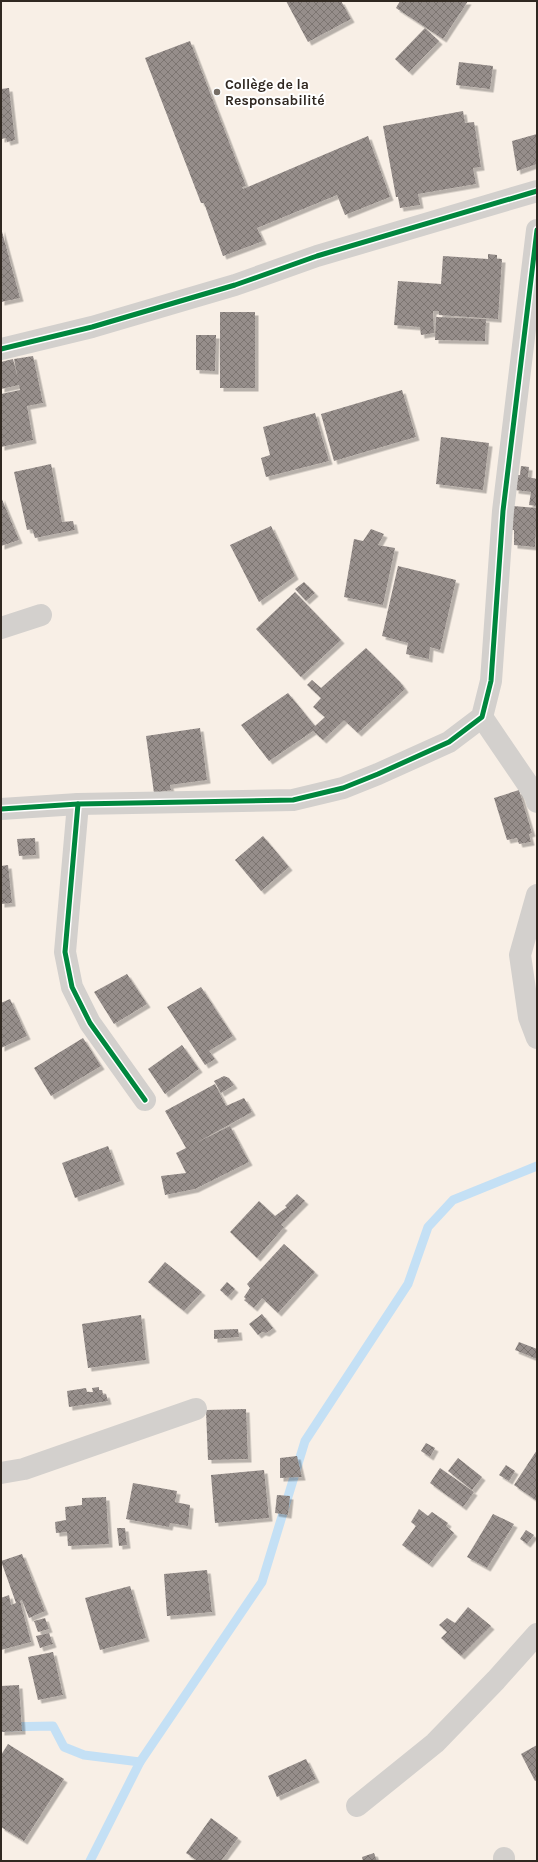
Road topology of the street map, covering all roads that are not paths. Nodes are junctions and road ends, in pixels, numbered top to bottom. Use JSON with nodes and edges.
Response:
{"nodes":[{"id":1,"x":537,"y":191,"type":"edge"},
{"id":2,"x":537,"y":230,"type":"edge"},
{"id":3,"x":1,"y":349,"type":"edge"},
{"id":4,"x":42,"y":615,"type":"dead end"},
{"id":5,"x":1,"y":628,"type":"edge"},
{"id":6,"x":482,"y":717,"type":"junction"},
{"id":7,"x":537,"y":802,"type":"edge"},
{"id":8,"x":78,"y":804,"type":"junction"},
{"id":9,"x":1,"y":809,"type":"edge"},
{"id":10,"x":537,"y":895,"type":"edge"},
{"id":11,"x":537,"y":1038,"type":"edge"},
{"id":12,"x":145,"y":1100,"type":"dead end"},
{"id":13,"x":196,"y":1409,"type":"dead end"},
{"id":14,"x":1,"y":1473,"type":"edge"},
{"id":15,"x":537,"y":1634,"type":"edge"},
{"id":16,"x":356,"y":1806,"type":"dead end"}],
"edges":[{"from":1,"to":3,"type":"street"},
{"from":2,"to":6,"type":"street"},
{"from":4,"to":5,"type":"street"},
{"from":6,"to":7,"type":"street"},
{"from":6,"to":8,"type":"street"},
{"from":8,"to":9,"type":"street"},
{"from":8,"to":12,"type":"street"},
{"from":10,"to":11,"type":"street"},
{"from":13,"to":14,"type":"street"},
{"from":15,"to":16,"type":"street"}]}
